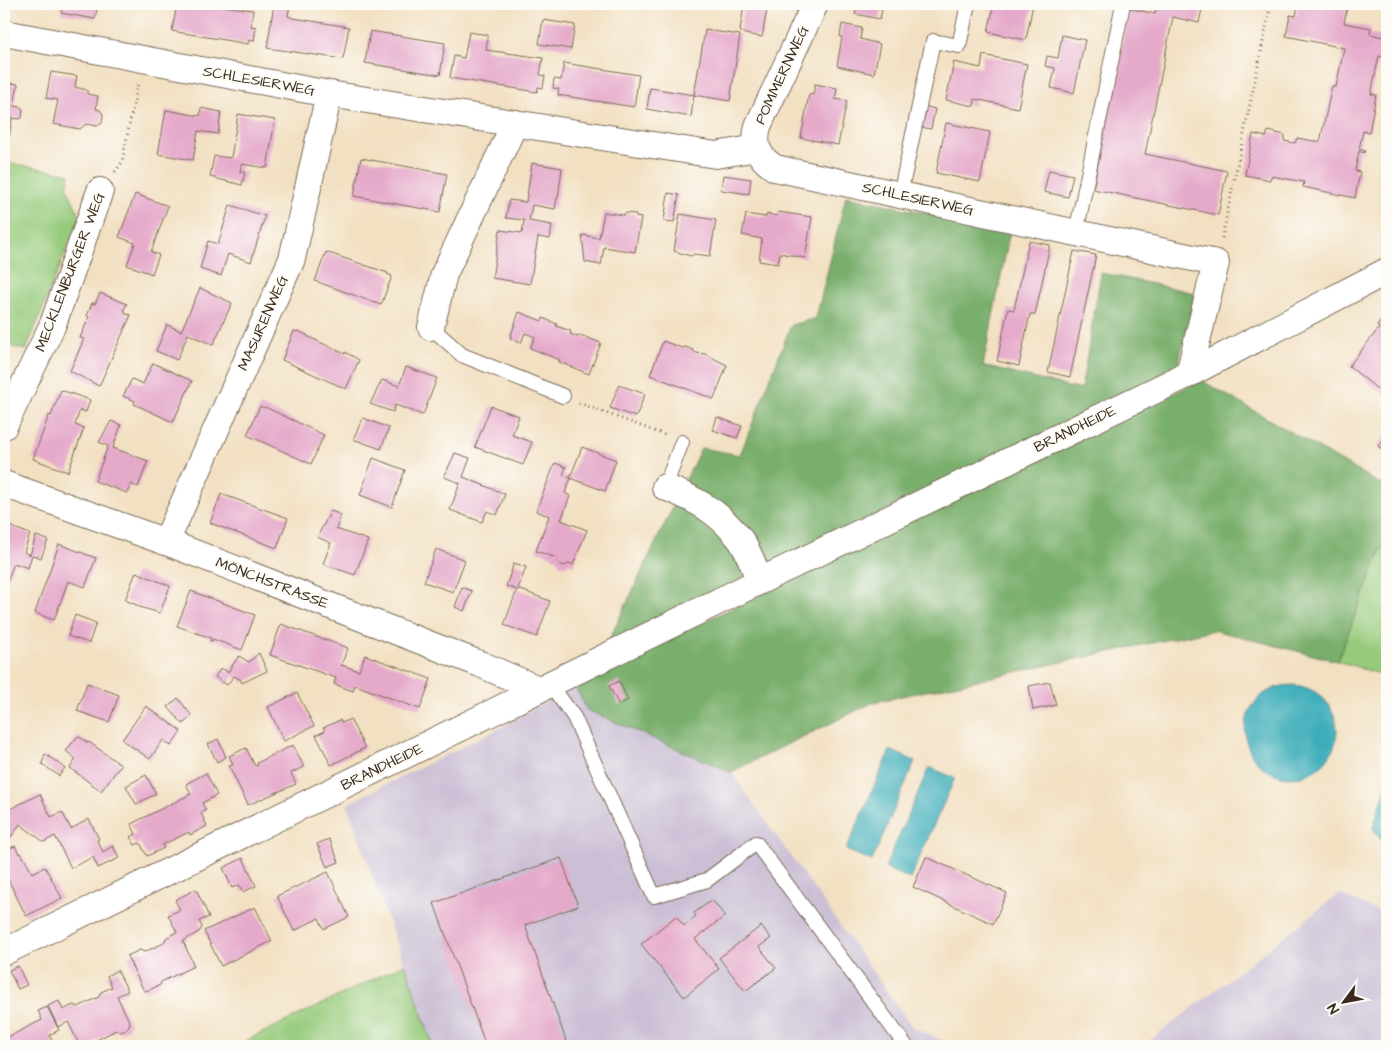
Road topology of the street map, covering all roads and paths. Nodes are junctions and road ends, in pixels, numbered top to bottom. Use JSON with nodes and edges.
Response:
{"nodes":[{"id":1,"x":815,"y":4,"type":"edge"},
{"id":2,"x":968,"y":4,"type":"edge"},
{"id":3,"x":1122,"y":4,"type":"edge"},
{"id":4,"x":1271,"y":4,"type":"edge"},
{"id":5,"x":4,"y":34,"type":"edge"},
{"id":6,"x":142,"y":60,"type":"junction"},
{"id":7,"x":330,"y":94,"type":"junction"},
{"id":8,"x":516,"y":123,"type":"junction"},
{"id":9,"x":757,"y":148,"type":"junction"},
{"id":10,"x":100,"y":191,"type":"joint"},
{"id":11,"x":900,"y":195,"type":"junction"},
{"id":12,"x":1076,"y":233,"type":"junction"},
{"id":13,"x":1216,"y":264,"type":"junction"},
{"id":14,"x":1387,"y":271,"type":"edge"},
{"id":15,"x":431,"y":327,"type":"joint"},
{"id":16,"x":1189,"y":374,"type":"junction"},
{"id":17,"x":564,"y":396,"type":"joint"},
{"id":18,"x":4,"y":426,"type":"edge"},
{"id":19,"x":682,"y":442,"type":"joint"},
{"id":20,"x":4,"y":484,"type":"edge"},
{"id":21,"x":665,"y":487,"type":"joint"},
{"id":22,"x":166,"y":542,"type":"junction"},
{"id":23,"x":760,"y":581,"type":"junction"},
{"id":24,"x":544,"y":687,"type":"junction"},
{"id":25,"x":4,"y":952,"type":"edge"},
{"id":26,"x":906,"y":1046,"type":"edge"}],
"edges":[{"from":1,"to":9,"type":"street","name":"POMMERNWEG"},
{"from":2,"to":11,"type":"lane"},
{"from":3,"to":12,"type":"lane"},
{"from":4,"to":13,"type":"path"},
{"from":5,"to":6,"type":"street","name":"SCHLESIERWEG"},
{"from":6,"to":7,"type":"street","name":"SCHLESIERWEG"},
{"from":6,"to":10,"type":"path","name":"MECKLENBURGER WEG"},
{"from":7,"to":8,"type":"street","name":"SCHLESIERWEG"},
{"from":7,"to":22,"type":"street","name":"MASURENWEG"},
{"from":8,"to":9,"type":"street","name":"SCHLESIERWEG"},
{"from":8,"to":15,"type":"street"},
{"from":9,"to":11,"type":"street","name":"SCHLESIERWEG"},
{"from":10,"to":18,"type":"street","name":"MECKLENBURGER WEG"},
{"from":11,"to":12,"type":"street","name":"SCHLESIERWEG"},
{"from":12,"to":13,"type":"street","name":"SCHLESIERWEG"},
{"from":13,"to":16,"type":"street"},
{"from":14,"to":16,"type":"street","name":"BRANDHEIDE"},
{"from":15,"to":17,"type":"lane"},
{"from":16,"to":23,"type":"street","name":"BRANDHEIDE"},
{"from":17,"to":19,"type":"path"},
{"from":19,"to":21,"type":"lane"},
{"from":20,"to":22,"type":"street","name":"MÖNCHSTRASSE"},
{"from":21,"to":23,"type":"street"},
{"from":22,"to":24,"type":"street","name":"MÖNCHSTRASSE"},
{"from":23,"to":24,"type":"street","name":"BRANDHEIDE"},
{"from":24,"to":25,"type":"street","name":"BRANDHEIDE"},
{"from":24,"to":26,"type":"lane"}]}
